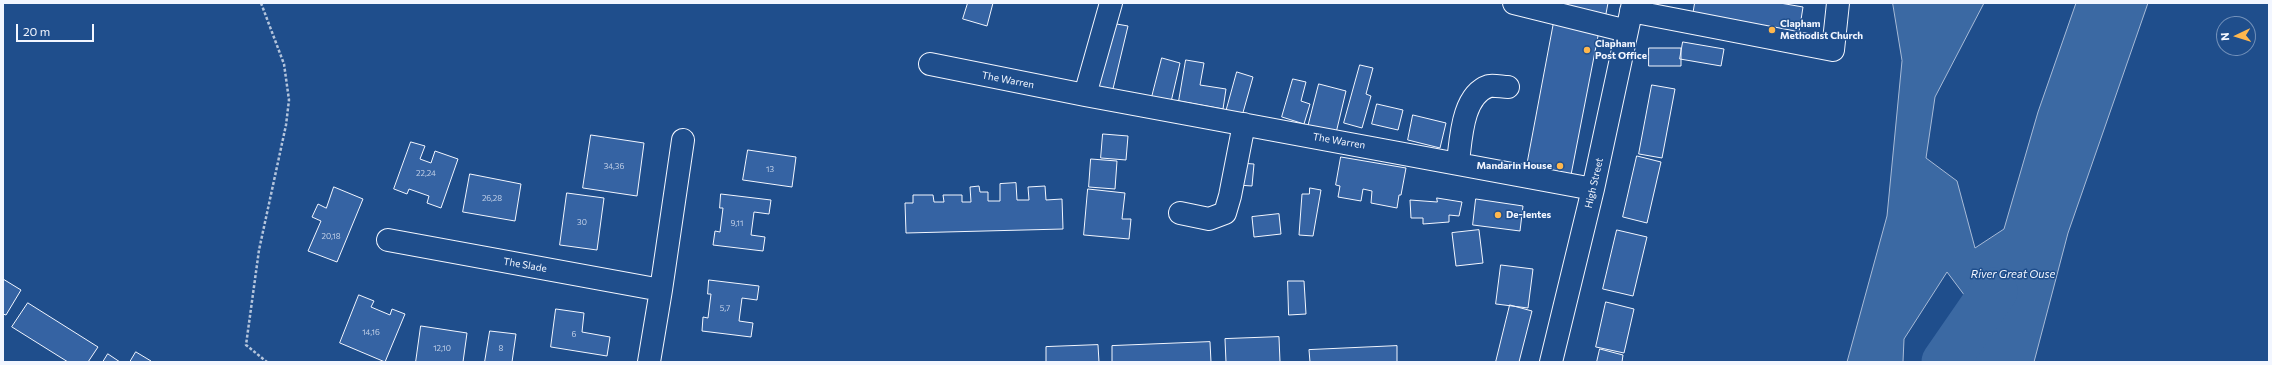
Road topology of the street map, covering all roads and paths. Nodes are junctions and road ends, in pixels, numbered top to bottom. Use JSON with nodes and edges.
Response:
{"nodes":[{"id":1,"x":262,"y":3,"type":"edge"},
{"id":2,"x":1111,"y":3,"type":"edge"},
{"id":3,"x":1514,"y":3,"type":"edge"},
{"id":4,"x":1838,"y":3,"type":"edge"},
{"id":5,"x":1630,"y":15,"type":"edge"},
{"id":6,"x":930,"y":64,"type":"dead end"},
{"id":7,"x":1508,"y":87,"type":"dead end"},
{"id":8,"x":1085,"y":95,"type":"junction"},
{"id":9,"x":1244,"y":124,"type":"junction"},
{"id":10,"x":683,"y":140,"type":"dead end"},
{"id":11,"x":1458,"y":162,"type":"junction"},
{"id":12,"x":1593,"y":188,"type":"junction"},
{"id":13,"x":1180,"y":213,"type":"dead end"},
{"id":14,"x":388,"y":240,"type":"dead end"},
{"id":15,"x":661,"y":290,"type":"junction"},
{"id":16,"x":267,"y":362,"type":"edge"},
{"id":17,"x":649,"y":362,"type":"edge"},
{"id":18,"x":1551,"y":362,"type":"edge"}],
"edges":[{"from":1,"to":16,"type":"path"},
{"from":2,"to":8,"type":"street"},
{"from":3,"to":5,"type":"street"},
{"from":4,"to":5,"type":"street"},
{"from":5,"to":12,"type":"street","name":"High Street"},
{"from":6,"to":8,"type":"street","name":"The Warren"},
{"from":7,"to":11,"type":"street"},
{"from":8,"to":9,"type":"street","name":"The Warren"},
{"from":9,"to":11,"type":"street","name":"The Warren"},
{"from":9,"to":13,"type":"street"},
{"from":10,"to":15,"type":"street"},
{"from":11,"to":12,"type":"street","name":"The Warren"},
{"from":12,"to":18,"type":"street","name":"High Street"},
{"from":14,"to":15,"type":"street","name":"The Slade"},
{"from":15,"to":17,"type":"street"}]}
